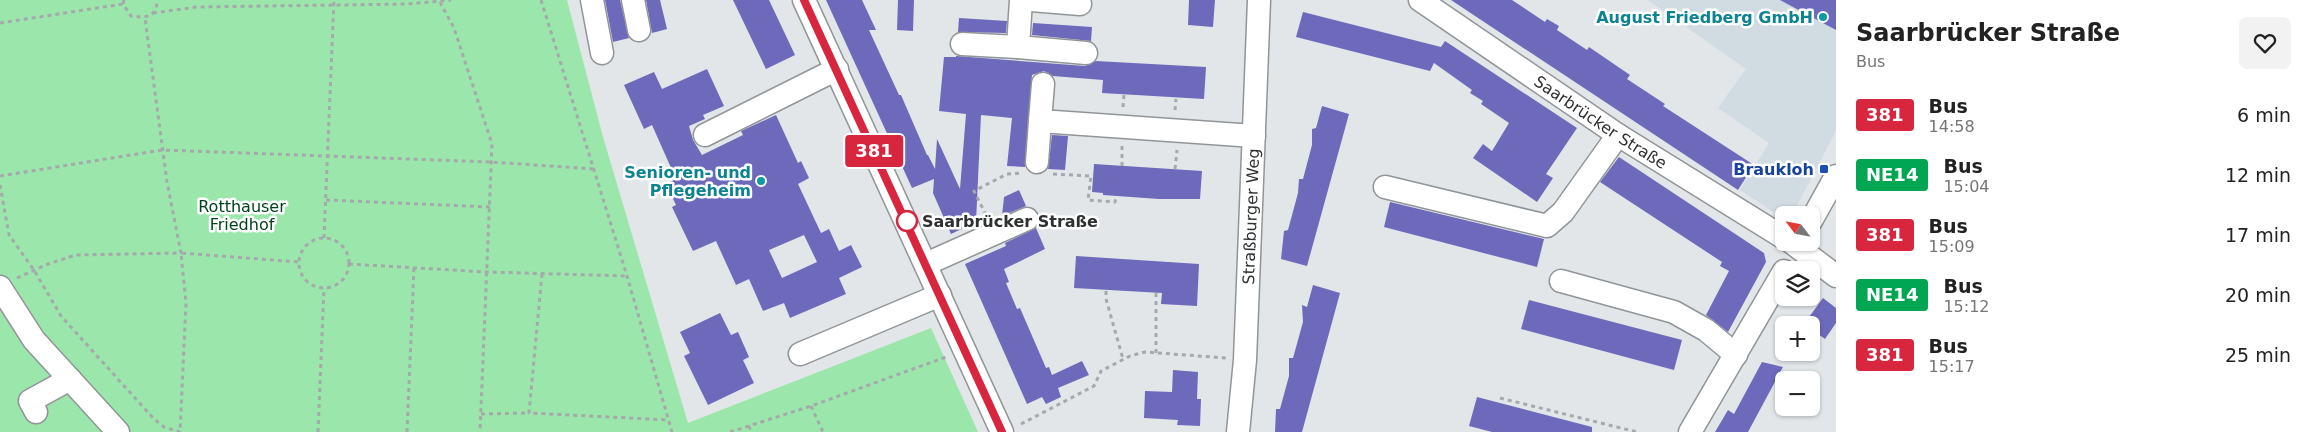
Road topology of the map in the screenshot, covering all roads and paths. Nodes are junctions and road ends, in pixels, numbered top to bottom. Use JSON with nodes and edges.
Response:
{"nodes":[{"id":1,"x":157,"y":0,"type":"edge"},
{"id":2,"x":450,"y":0,"type":"edge"},
{"id":3,"x":541,"y":0,"type":"edge"},
{"id":4,"x":592,"y":0,"type":"edge"},
{"id":5,"x":633,"y":0,"type":"edge"},
{"id":6,"x":804,"y":0,"type":"edge"},
{"id":7,"x":1021,"y":0,"type":"edge"},
{"id":8,"x":1030,"y":0,"type":"edge"},
{"id":9,"x":1259,"y":0,"type":"edge"},
{"id":10,"x":1420,"y":0,"type":"edge"},
{"id":11,"x":124,"y":2,"type":"edge"},
{"id":12,"x":335,"y":2,"type":"edge"},
{"id":13,"x":408,"y":2,"type":"edge"},
{"id":14,"x":440,"y":2,"type":"junction"},
{"id":15,"x":1080,"y":4,"type":"dead end"},
{"id":16,"x":152,"y":13,"type":"junction"},
{"id":17,"x":145,"y":18,"type":"junction"},
{"id":18,"x":0,"y":23,"type":"edge"},
{"id":19,"x":639,"y":30,"type":"dead end"},
{"id":20,"x":962,"y":44,"type":"dead end"},
{"id":21,"x":1018,"y":47,"type":"junction"},
{"id":22,"x":602,"y":53,"type":"dead end"},
{"id":23,"x":1086,"y":53,"type":"dead end"},
{"id":24,"x":837,"y":70,"type":"junction"},
{"id":25,"x":1043,"y":84,"type":"dead end"},
{"id":26,"x":1040,"y":121,"type":"junction"},
{"id":27,"x":705,"y":135,"type":"dead end"},
{"id":28,"x":1618,"y":135,"type":"junction"},
{"id":29,"x":1254,"y":136,"type":"junction"},
{"id":30,"x":162,"y":150,"type":"junction"},
{"id":31,"x":329,"y":156,"type":"junction"},
{"id":32,"x":491,"y":162,"type":"junction"},
{"id":33,"x":594,"y":169,"type":"junction"},
{"id":34,"x":1036,"y":170,"type":"junction"},
{"id":35,"x":0,"y":176,"type":"edge"},
{"id":36,"x":1836,"y":176,"type":"edge"},
{"id":37,"x":0,"y":185,"type":"edge"},
{"id":38,"x":1385,"y":188,"type":"dead end"},
{"id":39,"x":1116,"y":197,"type":"dead end"},
{"id":40,"x":326,"y":200,"type":"junction"},
{"id":41,"x":1819,"y":206,"type":"edge"},
{"id":42,"x":490,"y":207,"type":"junction"},
{"id":43,"x":1027,"y":219,"type":"dead end"},
{"id":44,"x":1775,"y":231,"type":"edge"},
{"id":45,"x":994,"y":234,"type":"junction"},
{"id":46,"x":324,"y":238,"type":"junction"},
{"id":47,"x":1804,"y":251,"type":"edge"},
{"id":48,"x":181,"y":254,"type":"junction"},
{"id":49,"x":299,"y":262,"type":"junction"},
{"id":50,"x":349,"y":264,"type":"junction"},
{"id":51,"x":926,"y":264,"type":"junction"},
{"id":52,"x":414,"y":268,"type":"junction"},
{"id":53,"x":34,"y":270,"type":"junction"},
{"id":54,"x":487,"y":272,"type":"junction"},
{"id":55,"x":542,"y":274,"type":"junction"},
{"id":56,"x":627,"y":276,"type":"junction"},
{"id":57,"x":1836,"y":276,"type":"edge"},
{"id":58,"x":1561,"y":281,"type":"dead end"},
{"id":59,"x":0,"y":287,"type":"edge"},
{"id":60,"x":1775,"y":287,"type":"edge"},
{"id":61,"x":324,"y":288,"type":"junction"},
{"id":62,"x":1106,"y":291,"type":"dead end"},
{"id":63,"x":1156,"y":291,"type":"dead end"},
{"id":64,"x":940,"y":295,"type":"junction"},
{"id":65,"x":966,"y":351,"type":"junction"},
{"id":66,"x":1156,"y":353,"type":"junction"},
{"id":67,"x":800,"y":354,"type":"dead end"},
{"id":68,"x":1736,"y":355,"type":"junction"},
{"id":69,"x":1123,"y":359,"type":"junction"},
{"id":70,"x":1244,"y":360,"type":"junction"},
{"id":71,"x":70,"y":379,"type":"junction"},
{"id":72,"x":1500,"y":398,"type":"dead end"},
{"id":73,"x":810,"y":406,"type":"junction"},
{"id":74,"x":36,"y":412,"type":"dead end"},
{"id":75,"x":530,"y":413,"type":"junction"},
{"id":76,"x":481,"y":414,"type":"junction"},
{"id":77,"x":669,"y":420,"type":"junction"},
{"id":78,"x":749,"y":426,"type":"junction"},
{"id":79,"x":1007,"y":430,"type":"edge"},
{"id":80,"x":118,"y":432,"type":"edge"},
{"id":81,"x":181,"y":432,"type":"edge"},
{"id":82,"x":318,"y":432,"type":"edge"},
{"id":83,"x":407,"y":432,"type":"edge"},
{"id":84,"x":480,"y":432,"type":"edge"},
{"id":85,"x":672,"y":432,"type":"edge"},
{"id":86,"x":730,"y":432,"type":"edge"},
{"id":87,"x":751,"y":432,"type":"edge"},
{"id":88,"x":823,"y":432,"type":"edge"},
{"id":89,"x":1238,"y":432,"type":"edge"},
{"id":90,"x":1637,"y":432,"type":"edge"},
{"id":91,"x":1690,"y":432,"type":"edge"}],
"edges":[{"from":1,"to":16,"type":"path"},
{"from":2,"to":14,"type":"path"},
{"from":3,"to":33,"type":"path"},
{"from":4,"to":22,"type":"street"},
{"from":5,"to":19,"type":"street"},
{"from":6,"to":24,"type":"street"},
{"from":7,"to":21,"type":"street"},
{"from":8,"to":15,"type":"street"},
{"from":9,"to":29,"type":"street","name":"Straßburger Weg"},
{"from":10,"to":28,"type":"street","name":"Saarbrücker Straße"},
{"from":11,"to":17,"type":"path"},
{"from":11,"to":18,"type":"path"},
{"from":12,"to":13,"type":"path"},
{"from":12,"to":16,"type":"path"},
{"from":12,"to":31,"type":"path"},
{"from":13,"to":14,"type":"path"},
{"from":14,"to":32,"type":"path"},
{"from":16,"to":17,"type":"path"},
{"from":17,"to":30,"type":"path"},
{"from":20,"to":21,"type":"street"},
{"from":21,"to":23,"type":"street"},
{"from":24,"to":27,"type":"street"},
{"from":24,"to":51,"type":"street"},
{"from":25,"to":26,"type":"street"},
{"from":26,"to":29,"type":"street"},
{"from":26,"to":34,"type":"street"},
{"from":28,"to":38,"type":"street"},
{"from":28,"to":44,"type":"street","name":"Saarbrücker Straße"},
{"from":29,"to":70,"type":"street","name":"Straßburger Weg"},
{"from":30,"to":31,"type":"path"},
{"from":30,"to":35,"type":"path"},
{"from":30,"to":48,"type":"path"},
{"from":31,"to":32,"type":"path"},
{"from":31,"to":40,"type":"path"},
{"from":32,"to":33,"type":"path"},
{"from":32,"to":42,"type":"path"},
{"from":33,"to":56,"type":"path"},
{"from":34,"to":39,"type":"path"},
{"from":34,"to":45,"type":"path"},
{"from":36,"to":41,"type":"street"},
{"from":37,"to":53,"type":"path"},
{"from":40,"to":42,"type":"path"},
{"from":40,"to":46,"type":"path"},
{"from":42,"to":54,"type":"path"},
{"from":43,"to":45,"type":"street"},
{"from":45,"to":51,"type":"street"},
{"from":46,"to":49,"type":"path"},
{"from":46,"to":50,"type":"path"},
{"from":47,"to":57,"type":"street"},
{"from":48,"to":49,"type":"path"},
{"from":48,"to":53,"type":"path"},
{"from":48,"to":81,"type":"path"},
{"from":49,"to":61,"type":"path"},
{"from":50,"to":52,"type":"path"},
{"from":50,"to":61,"type":"path"},
{"from":51,"to":64,"type":"street"},
{"from":52,"to":54,"type":"path"},
{"from":52,"to":83,"type":"path"},
{"from":53,"to":81,"type":"path"},
{"from":54,"to":55,"type":"path"},
{"from":54,"to":76,"type":"path"},
{"from":55,"to":56,"type":"path"},
{"from":55,"to":75,"type":"path"},
{"from":56,"to":77,"type":"path"},
{"from":58,"to":68,"type":"street"},
{"from":59,"to":71,"type":"street"},
{"from":60,"to":68,"type":"street"},
{"from":61,"to":82,"type":"path"},
{"from":62,"to":69,"type":"path"},
{"from":63,"to":66,"type":"path"},
{"from":64,"to":65,"type":"street"},
{"from":64,"to":67,"type":"street"},
{"from":65,"to":73,"type":"path"},
{"from":65,"to":79,"type":"street"},
{"from":66,"to":69,"type":"path"},
{"from":66,"to":70,"type":"path"},
{"from":68,"to":91,"type":"street"},
{"from":69,"to":79,"type":"path"},
{"from":70,"to":89,"type":"street","name":"Straßburger Weg"},
{"from":71,"to":74,"type":"street"},
{"from":71,"to":80,"type":"street"},
{"from":72,"to":90,"type":"path"},
{"from":73,"to":78,"type":"path"},
{"from":73,"to":88,"type":"path"},
{"from":75,"to":76,"type":"path"},
{"from":75,"to":77,"type":"path"},
{"from":76,"to":84,"type":"path"},
{"from":77,"to":85,"type":"path"},
{"from":78,"to":86,"type":"path"},
{"from":78,"to":87,"type":"path"}]}
